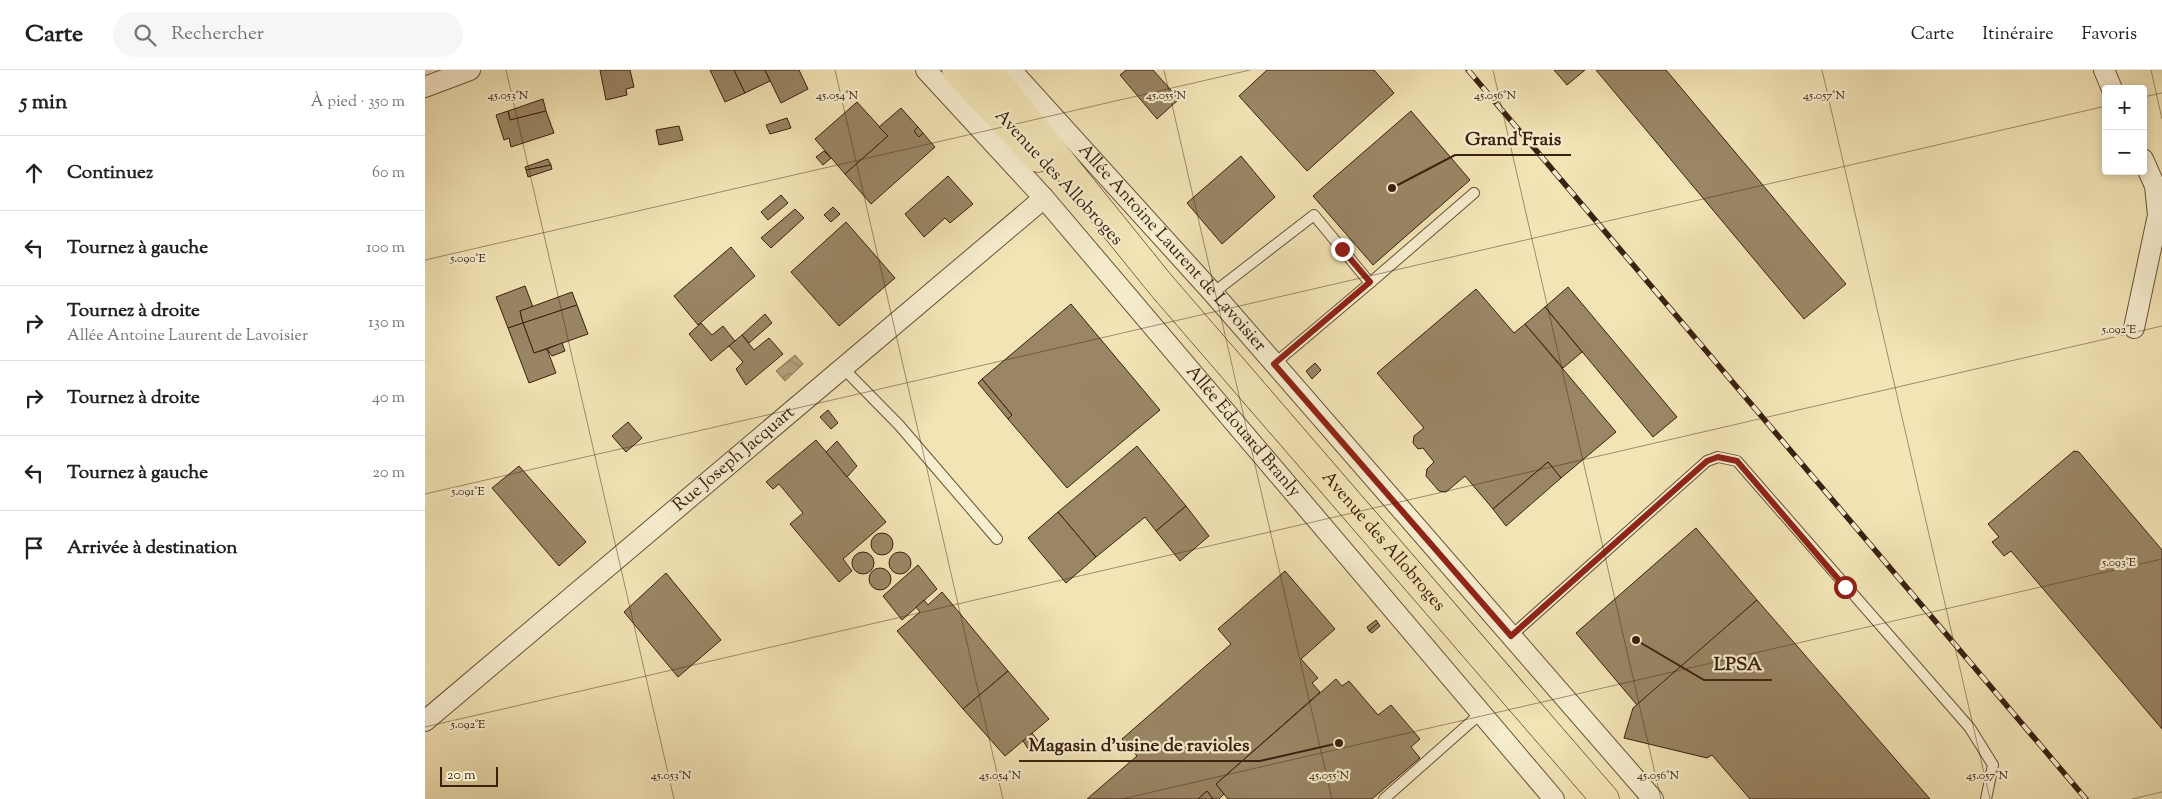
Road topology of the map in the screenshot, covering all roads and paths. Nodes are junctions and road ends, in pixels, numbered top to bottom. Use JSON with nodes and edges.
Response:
{"nodes":[{"id":1,"x":470,"y":70,"type":"edge"},
{"id":2,"x":926,"y":70,"type":"edge"},
{"id":3,"x":956,"y":70,"type":"edge"},
{"id":4,"x":968,"y":70,"type":"edge"},
{"id":5,"x":2104,"y":70,"type":"edge"},
{"id":6,"x":1004,"y":76,"type":"edge"},
{"id":7,"x":2110,"y":85,"type":"edge"},
{"id":8,"x":425,"y":87,"type":"edge"},
{"id":9,"x":2147,"y":168,"type":"edge"},
{"id":10,"x":1474,"y":194,"type":"dead end"},
{"id":11,"x":1044,"y":198,"type":"junction"},
{"id":12,"x":1370,"y":282,"type":"junction"},
{"id":13,"x":1161,"y":284,"type":"junction"},
{"id":14,"x":1213,"y":293,"type":"junction"},
{"id":15,"x":2134,"y":328,"type":"dead end"},
{"id":16,"x":1274,"y":364,"type":"junction"},
{"id":17,"x":843,"y":368,"type":"junction"},
{"id":18,"x":997,"y":539,"type":"dead end"},
{"id":19,"x":1511,"y":636,"type":"junction"},
{"id":20,"x":1481,"y":712,"type":"junction"},
{"id":21,"x":425,"y":721,"type":"edge"},
{"id":22,"x":1384,"y":799,"type":"edge"},
{"id":23,"x":1554,"y":799,"type":"edge"},
{"id":24,"x":1605,"y":799,"type":"edge"},
{"id":25,"x":1653,"y":799,"type":"edge"},
{"id":26,"x":1986,"y":799,"type":"edge"}],
"edges":[{"from":1,"to":8,"type":"street"},
{"from":2,"to":11,"type":"street","name":"Allée Edouard Branly"},
{"from":3,"to":13,"type":"main road","name":"Avenue des Allobroges"},
{"from":4,"to":6,"type":"street"},
{"from":5,"to":7,"type":"street"},
{"from":6,"to":13,"type":"main road","name":"Avenue des Allobroges"},
{"from":6,"to":14,"type":"street","name":"Allée Antoine Laurent de Lavoisier"},
{"from":9,"to":15,"type":"street"},
{"from":10,"to":12,"type":"lane"},
{"from":11,"to":17,"type":"street","name":"Rue Joseph Jacquart"},
{"from":11,"to":20,"type":"street","name":"Allée Edouard Branly"},
{"from":12,"to":14,"type":"lane"},
{"from":12,"to":16,"type":"lane"},
{"from":13,"to":24,"type":"main road","name":"Avenue des Allobroges"},
{"from":14,"to":16,"type":"street","name":"Allée Antoine Laurent de Lavoisier"},
{"from":16,"to":19,"type":"street","name":"Allée Antoine Laurent de Lavoisier"},
{"from":17,"to":18,"type":"lane"},
{"from":17,"to":21,"type":"street","name":"Rue Joseph Jacquart"},
{"from":19,"to":25,"type":"street","name":"Allée Antoine Laurent de Lavoisier"},
{"from":19,"to":26,"type":"lane"},
{"from":20,"to":22,"type":"lane"},
{"from":20,"to":23,"type":"street","name":"Allée Edouard Branly"}]}
